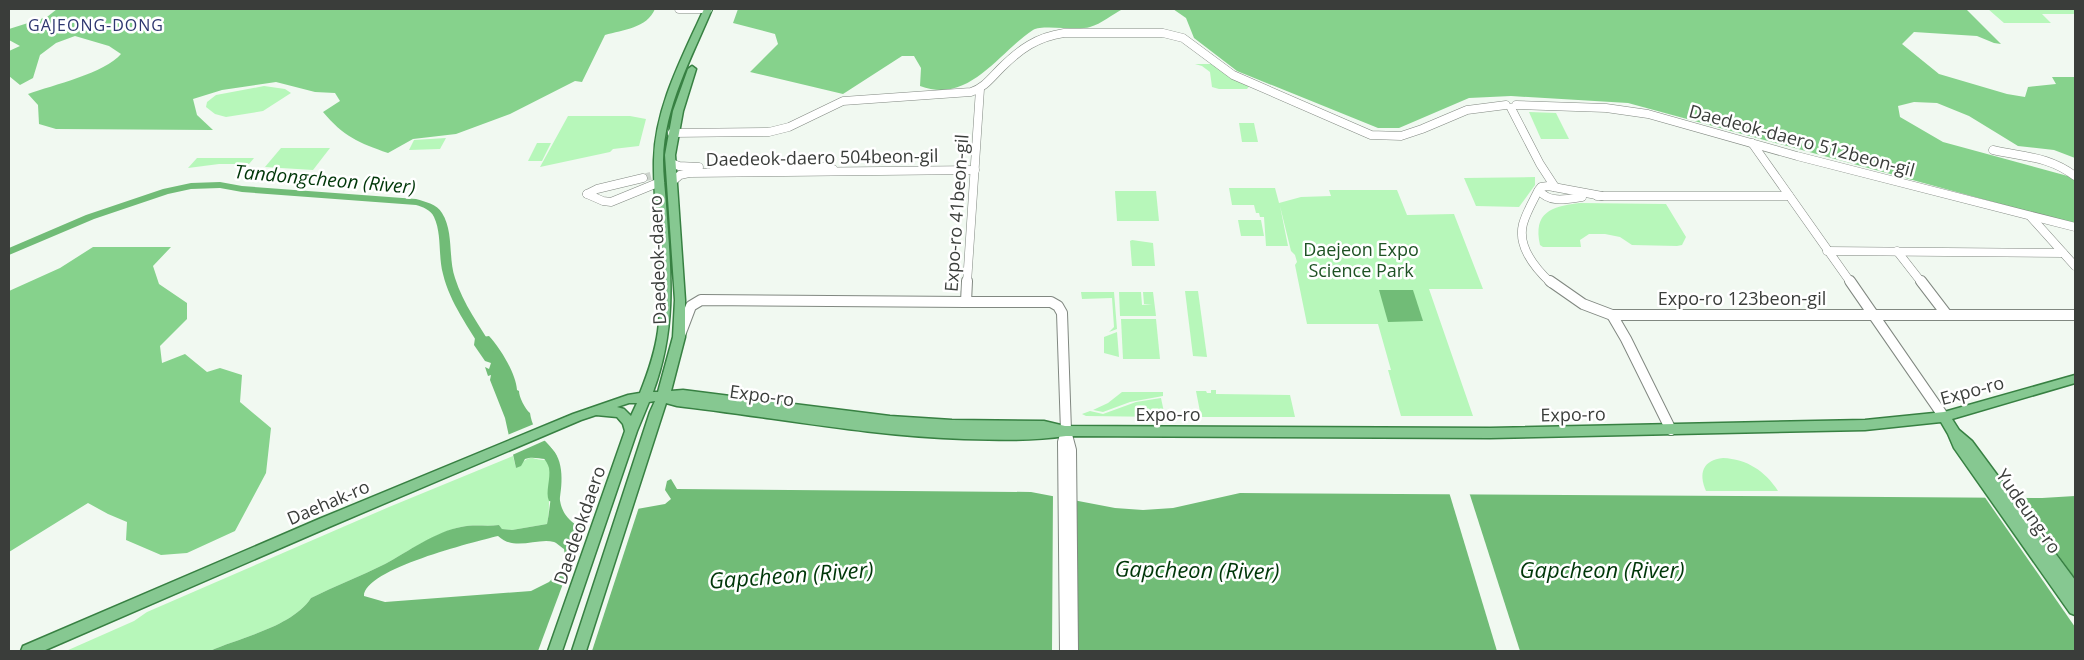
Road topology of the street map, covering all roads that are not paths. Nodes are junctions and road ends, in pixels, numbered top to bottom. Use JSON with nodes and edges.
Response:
{"nodes":[{"id":1,"x":679,"y":9,"type":"edge"},
{"id":2,"x":708,"y":9,"type":"edge"},
{"id":3,"x":716,"y":9,"type":"edge"},
{"id":4,"x":980,"y":88,"type":"junction"},
{"id":5,"x":1511,"y":106,"type":"junction"},
{"id":6,"x":672,"y":133,"type":"junction"},
{"id":7,"x":1752,"y":143,"type":"junction"},
{"id":8,"x":1993,"y":150,"type":"dead end"},
{"id":9,"x":671,"y":163,"type":"junction"},
{"id":10,"x":1540,"y":164,"type":"junction"},
{"id":11,"x":735,"y":170,"type":"junction"},
{"id":12,"x":975,"y":170,"type":"junction"},
{"id":13,"x":2075,"y":176,"type":"edge"},
{"id":14,"x":643,"y":178,"type":"tunnel mouth"},
{"id":15,"x":672,"y":181,"type":"junction"},
{"id":16,"x":660,"y":182,"type":"junction"},
{"id":17,"x":1556,"y":188,"type":"junction"},
{"id":18,"x":1539,"y":189,"type":"junction"},
{"id":19,"x":1602,"y":196,"type":"junction"},
{"id":20,"x":1789,"y":196,"type":"junction"},
{"id":21,"x":1554,"y":198,"type":"junction"},
{"id":22,"x":1530,"y":210,"type":"junction"},
{"id":23,"x":2030,"y":216,"type":"junction"},
{"id":24,"x":2075,"y":227,"type":"edge"},
{"id":25,"x":1827,"y":251,"type":"junction"},
{"id":26,"x":1897,"y":251,"type":"junction"},
{"id":27,"x":2063,"y":253,"type":"junction"},
{"id":28,"x":2075,"y":266,"type":"edge"},
{"id":29,"x":966,"y":302,"type":"junction"},
{"id":30,"x":1871,"y":314,"type":"junction"},
{"id":31,"x":1612,"y":315,"type":"junction"},
{"id":32,"x":1948,"y":315,"type":"junction"},
{"id":33,"x":2075,"y":315,"type":"edge"},
{"id":34,"x":679,"y":337,"type":"junction"},
{"id":35,"x":2075,"y":379,"type":"edge"},
{"id":36,"x":646,"y":397,"type":"junction"},
{"id":37,"x":663,"y":397,"type":"junction"},
{"id":38,"x":640,"y":411,"type":"joint"},
{"id":39,"x":1944,"y":417,"type":"junction"},
{"id":40,"x":576,"y":418,"type":"junction"},
{"id":41,"x":1672,"y":430,"type":"junction"},
{"id":42,"x":631,"y":431,"type":"junction"},
{"id":43,"x":1066,"y":431,"type":"junction"},
{"id":44,"x":1954,"y":433,"type":"junction"},
{"id":45,"x":1067,"y":449,"type":"junction"},
{"id":46,"x":2075,"y":591,"type":"edge"},
{"id":47,"x":2075,"y":609,"type":"edge"},
{"id":48,"x":28,"y":651,"type":"edge"},
{"id":49,"x":555,"y":651,"type":"edge"},
{"id":50,"x":579,"y":651,"type":"edge"},
{"id":51,"x":1065,"y":651,"type":"edge"},
{"id":52,"x":1073,"y":651,"type":"edge"}],
"edges":[{"from":1,"to":2,"type":"street"},
{"from":2,"to":16,"type":"main road","name":"Daedeok-daero"},
{"from":3,"to":6,"type":"main road","name":"Daedeok-daero"},
{"from":4,"to":5,"type":"street","name":"Daedeok-daero 512beon-gil"},
{"from":4,"to":6,"type":"street"},
{"from":4,"to":12,"type":"street","name":"Expo-ro 41beon-gil"},
{"from":5,"to":7,"type":"street","name":"Daedeok-daero 512beon-gil"},
{"from":5,"to":10,"type":"street"},
{"from":6,"to":9,"type":"main road","name":"Daedeok-daero"},
{"from":7,"to":20,"type":"street","name":"Expo-ro 123beon-gil"},
{"from":7,"to":23,"type":"street","name":"Daedeok-daero 512beon-gil"},
{"from":8,"to":13,"type":"street"},
{"from":9,"to":11,"type":"street"},
{"from":9,"to":15,"type":"main road","name":"Daedeok-daero"},
{"from":10,"to":17,"type":"street"},
{"from":10,"to":18,"type":"street"},
{"from":11,"to":12,"type":"street","name":"Daedeok-daero 504beon-gil"},
{"from":11,"to":15,"type":"street","name":"Daedeok-daero 504beon-gil"},
{"from":12,"to":29,"type":"street","name":"Expo-ro 41beon-gil"},
{"from":14,"to":16,"type":"street"},
{"from":15,"to":34,"type":"main road","name":"Daedeok-daero"},
{"from":16,"to":36,"type":"main road","name":"Daedeok-daero"},
{"from":17,"to":18,"type":"street"},
{"from":17,"to":19,"type":"street"},
{"from":17,"to":21,"type":"street"},
{"from":18,"to":21,"type":"street"},
{"from":18,"to":22,"type":"street"},
{"from":19,"to":20,"type":"street"},
{"from":19,"to":21,"type":"street"},
{"from":20,"to":25,"type":"street","name":"Expo-ro 123beon-gil"},
{"from":21,"to":22,"type":"street"},
{"from":22,"to":31,"type":"street"},
{"from":23,"to":24,"type":"street","name":"Daedeok-daero 512beon-gil"},
{"from":23,"to":27,"type":"street"},
{"from":25,"to":26,"type":"street"},
{"from":25,"to":30,"type":"street","name":"Expo-ro 123beon-gil"},
{"from":26,"to":27,"type":"street"},
{"from":26,"to":32,"type":"street"},
{"from":27,"to":28,"type":"street"},
{"from":29,"to":34,"type":"street"},
{"from":29,"to":43,"type":"street","name":"Expo-ro 41beon-gil"},
{"from":30,"to":31,"type":"street","name":"Expo-ro 123beon-gil"},
{"from":30,"to":32,"type":"street","name":"Expo-ro 123beon-gil"},
{"from":30,"to":39,"type":"street","name":"Expo-ro 123beon-gil"},
{"from":31,"to":41,"type":"street"},
{"from":32,"to":33,"type":"street","name":"Expo-ro 123beon-gil"},
{"from":34,"to":37,"type":"main road","name":"Daedeok-daero"},
{"from":35,"to":39,"type":"main road","name":"Expo-ro"},
{"from":36,"to":37,"type":"main road","name":"Expo-ro"},
{"from":36,"to":38,"type":"main road","name":"Daedeok-daero"},
{"from":36,"to":40,"type":"main road","name":"Daehak-ro"},
{"from":37,"to":43,"type":"main road","name":"Expo-ro"},
{"from":37,"to":50,"type":"main road","name":"Daedeok-daero"},
{"from":38,"to":42,"type":"main road","name":"Daedeokdaero"},
{"from":39,"to":41,"type":"main road","name":"Expo-ro"},
{"from":39,"to":44,"type":"main road","name":"Yudeung-ro"},
{"from":40,"to":42,"type":"main road"},
{"from":40,"to":48,"type":"main road","name":"Daehak-ro"},
{"from":41,"to":43,"type":"main road","name":"Expo-ro"},
{"from":42,"to":49,"type":"main road","name":"Daedeokdaero"},
{"from":43,"to":45,"type":"street","name":"Expo-ro 41beon-gil"},
{"from":44,"to":46,"type":"main road","name":"Yudeung-ro"},
{"from":44,"to":47,"type":"main road","name":"Yudeung-ro"},
{"from":45,"to":51,"type":"street"},
{"from":45,"to":52,"type":"street"}]}
